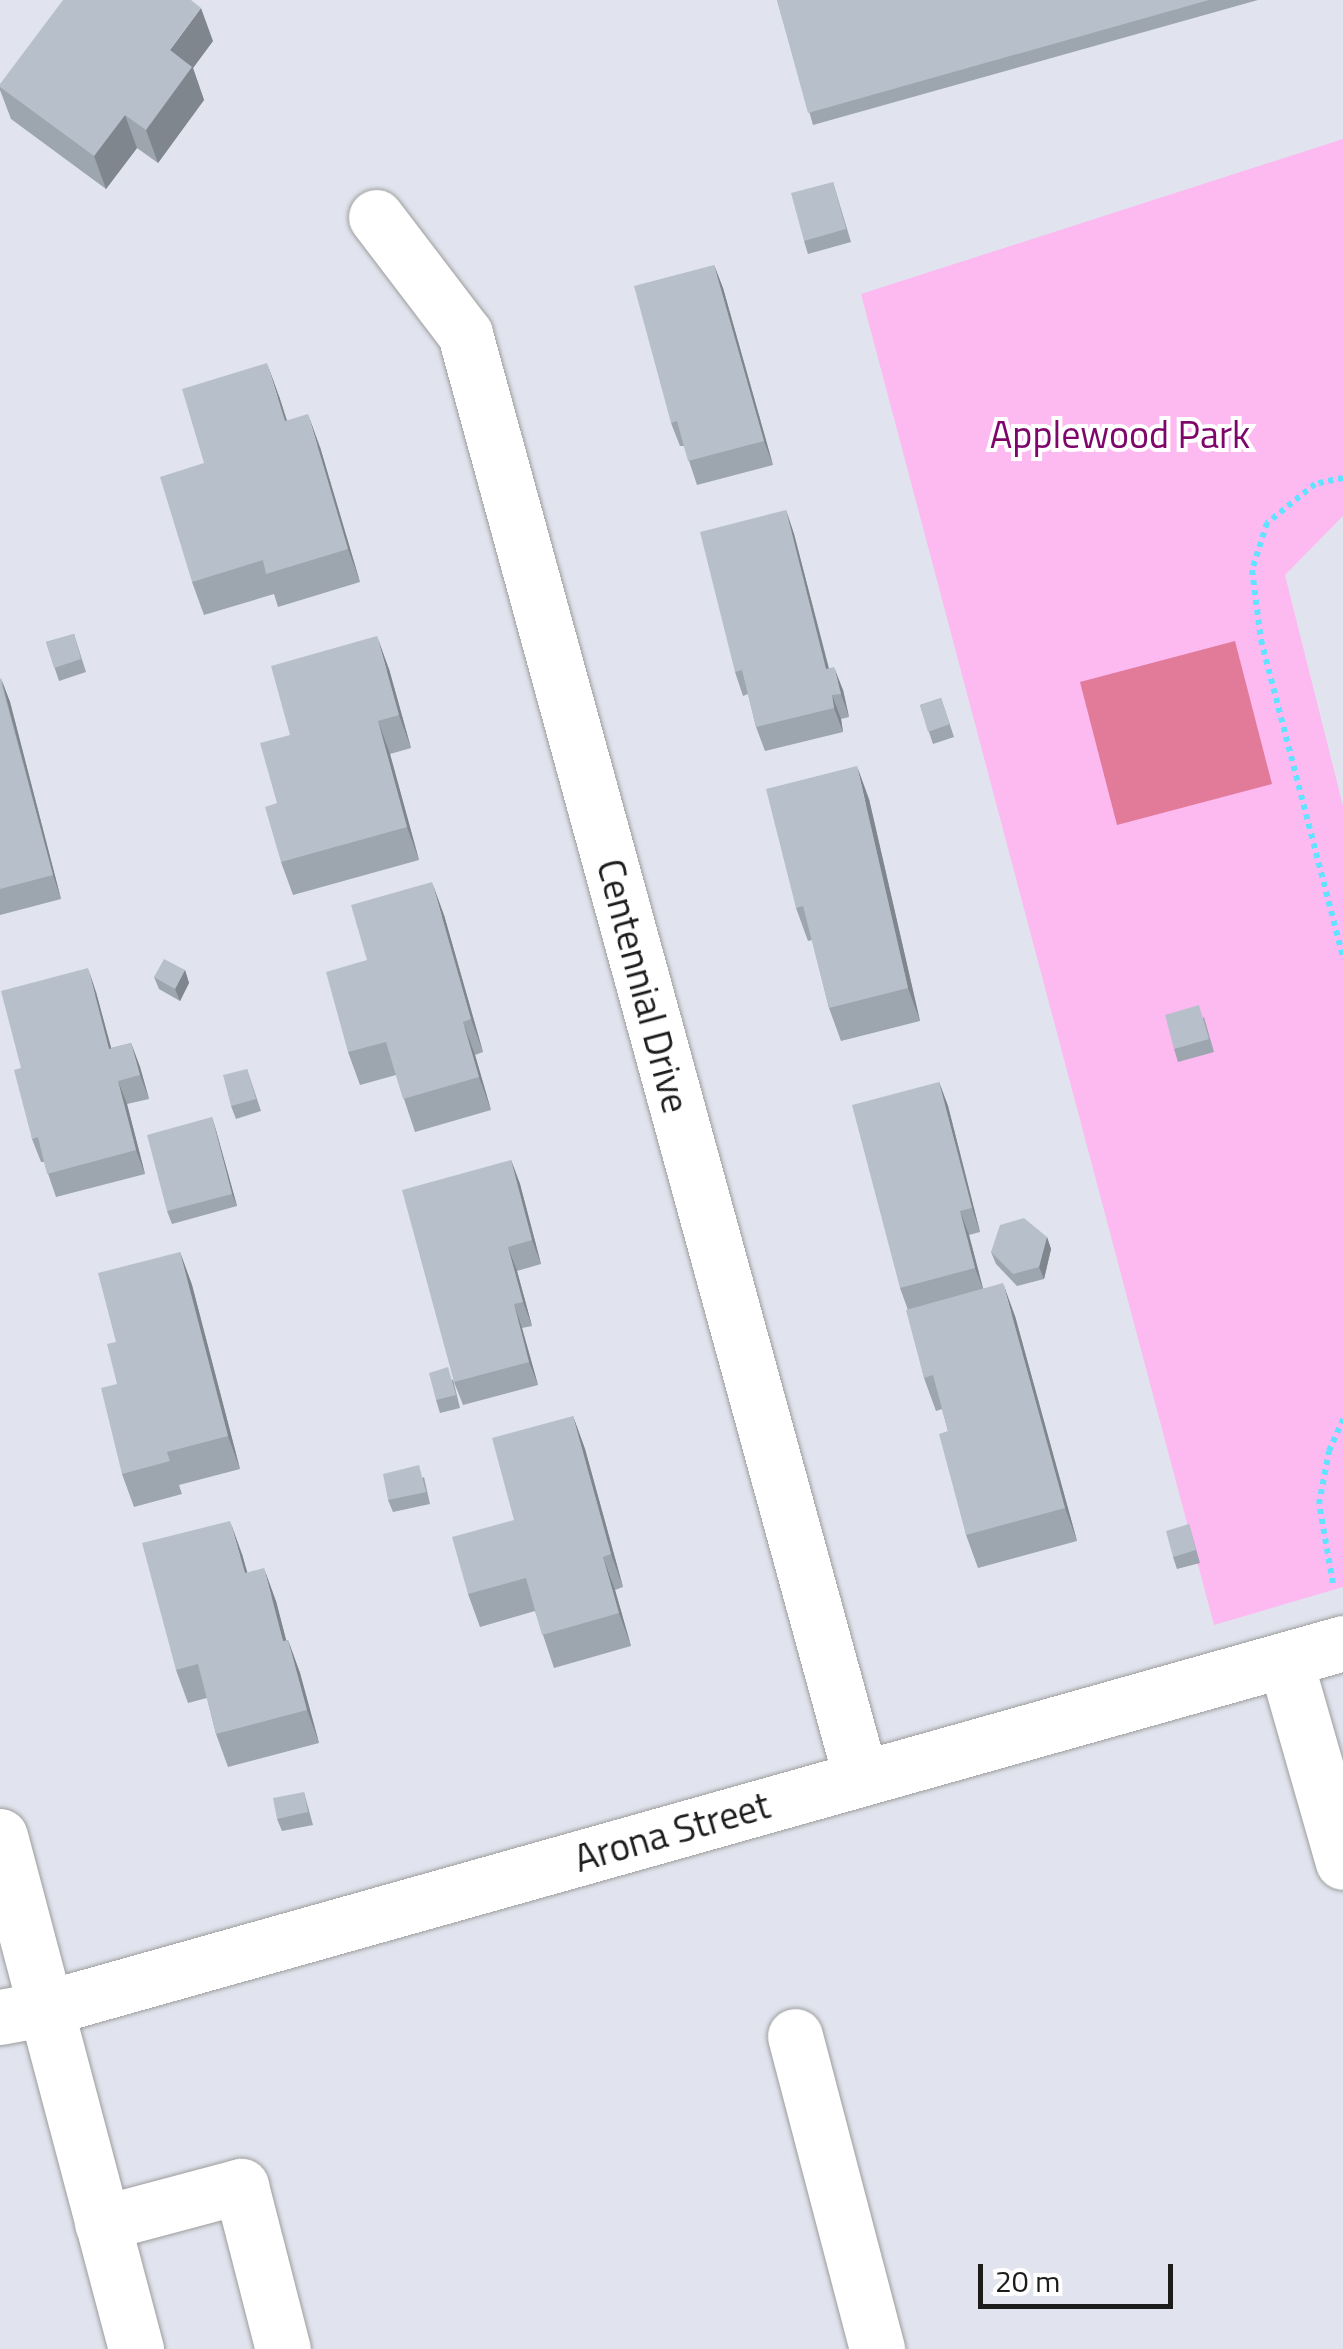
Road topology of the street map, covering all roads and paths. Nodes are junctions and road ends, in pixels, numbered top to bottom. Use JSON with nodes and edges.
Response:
{"nodes":[{"id":1,"x":376,"y":217,"type":"dead end"},
{"id":2,"x":1343,"y":478,"type":"edge"},
{"id":3,"x":1343,"y":957,"type":"edge"},
{"id":4,"x":1343,"y":1418,"type":"edge"},
{"id":5,"x":1334,"y":1590,"type":"dead end"},
{"id":6,"x":1343,"y":1643,"type":"edge"},
{"id":7,"x":1285,"y":1660,"type":"junction"},
{"id":8,"x":861,"y":1779,"type":"junction"},
{"id":9,"x":0,"y":1836,"type":"edge"},
{"id":10,"x":1343,"y":1862,"type":"edge"},
{"id":11,"x":22,"y":2013,"type":"edge"},
{"id":12,"x":795,"y":2036,"type":"dead end"},
{"id":13,"x":102,"y":2223,"type":"junction"},
{"id":14,"x":136,"y":2349,"type":"edge"},
{"id":15,"x":283,"y":2349,"type":"edge"},
{"id":16,"x":877,"y":2349,"type":"edge"}],
"edges":[{"from":1,"to":8,"type":"street","name":"Centennial Drive"},
{"from":2,"to":3,"type":"path"},
{"from":4,"to":5,"type":"path"},
{"from":6,"to":7,"type":"street","name":"Arona Street"},
{"from":7,"to":8,"type":"street","name":"Arona Street"},
{"from":7,"to":10,"type":"street"},
{"from":8,"to":11,"type":"street","name":"Arona Street"},
{"from":9,"to":11,"type":"street"},
{"from":11,"to":13,"type":"street"},
{"from":12,"to":16,"type":"street"},
{"from":13,"to":14,"type":"street"},
{"from":13,"to":15,"type":"street"}]}
